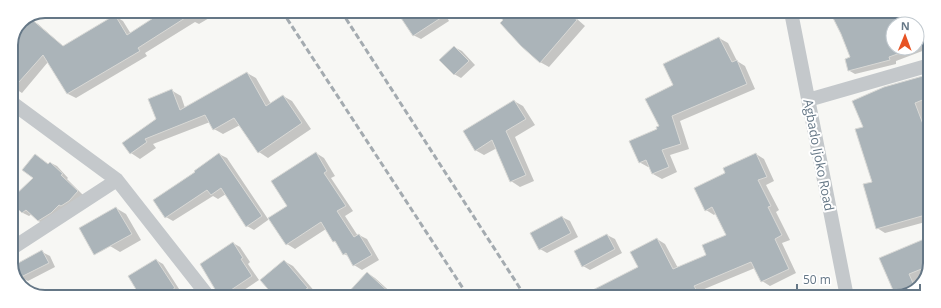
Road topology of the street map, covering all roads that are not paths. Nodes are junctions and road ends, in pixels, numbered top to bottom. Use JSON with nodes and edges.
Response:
{"nodes":[{"id":1,"x":792,"y":18,"type":"edge"},
{"id":2,"x":923,"y":66,"type":"edge"},
{"id":3,"x":808,"y":100,"type":"junction"},
{"id":4,"x":18,"y":107,"type":"edge"},
{"id":5,"x":117,"y":180,"type":"junction"},
{"id":6,"x":18,"y":244,"type":"edge"},
{"id":7,"x":203,"y":290,"type":"edge"},
{"id":8,"x":846,"y":290,"type":"edge"}],
"edges":[{"from":1,"to":3,"type":"street","name":"Agbado Ijoko Road"},
{"from":2,"to":3,"type":"street"},
{"from":3,"to":8,"type":"street","name":"Agbado Ijoko Road"},
{"from":4,"to":5,"type":"street"},
{"from":5,"to":6,"type":"street"},
{"from":5,"to":7,"type":"street"}]}
